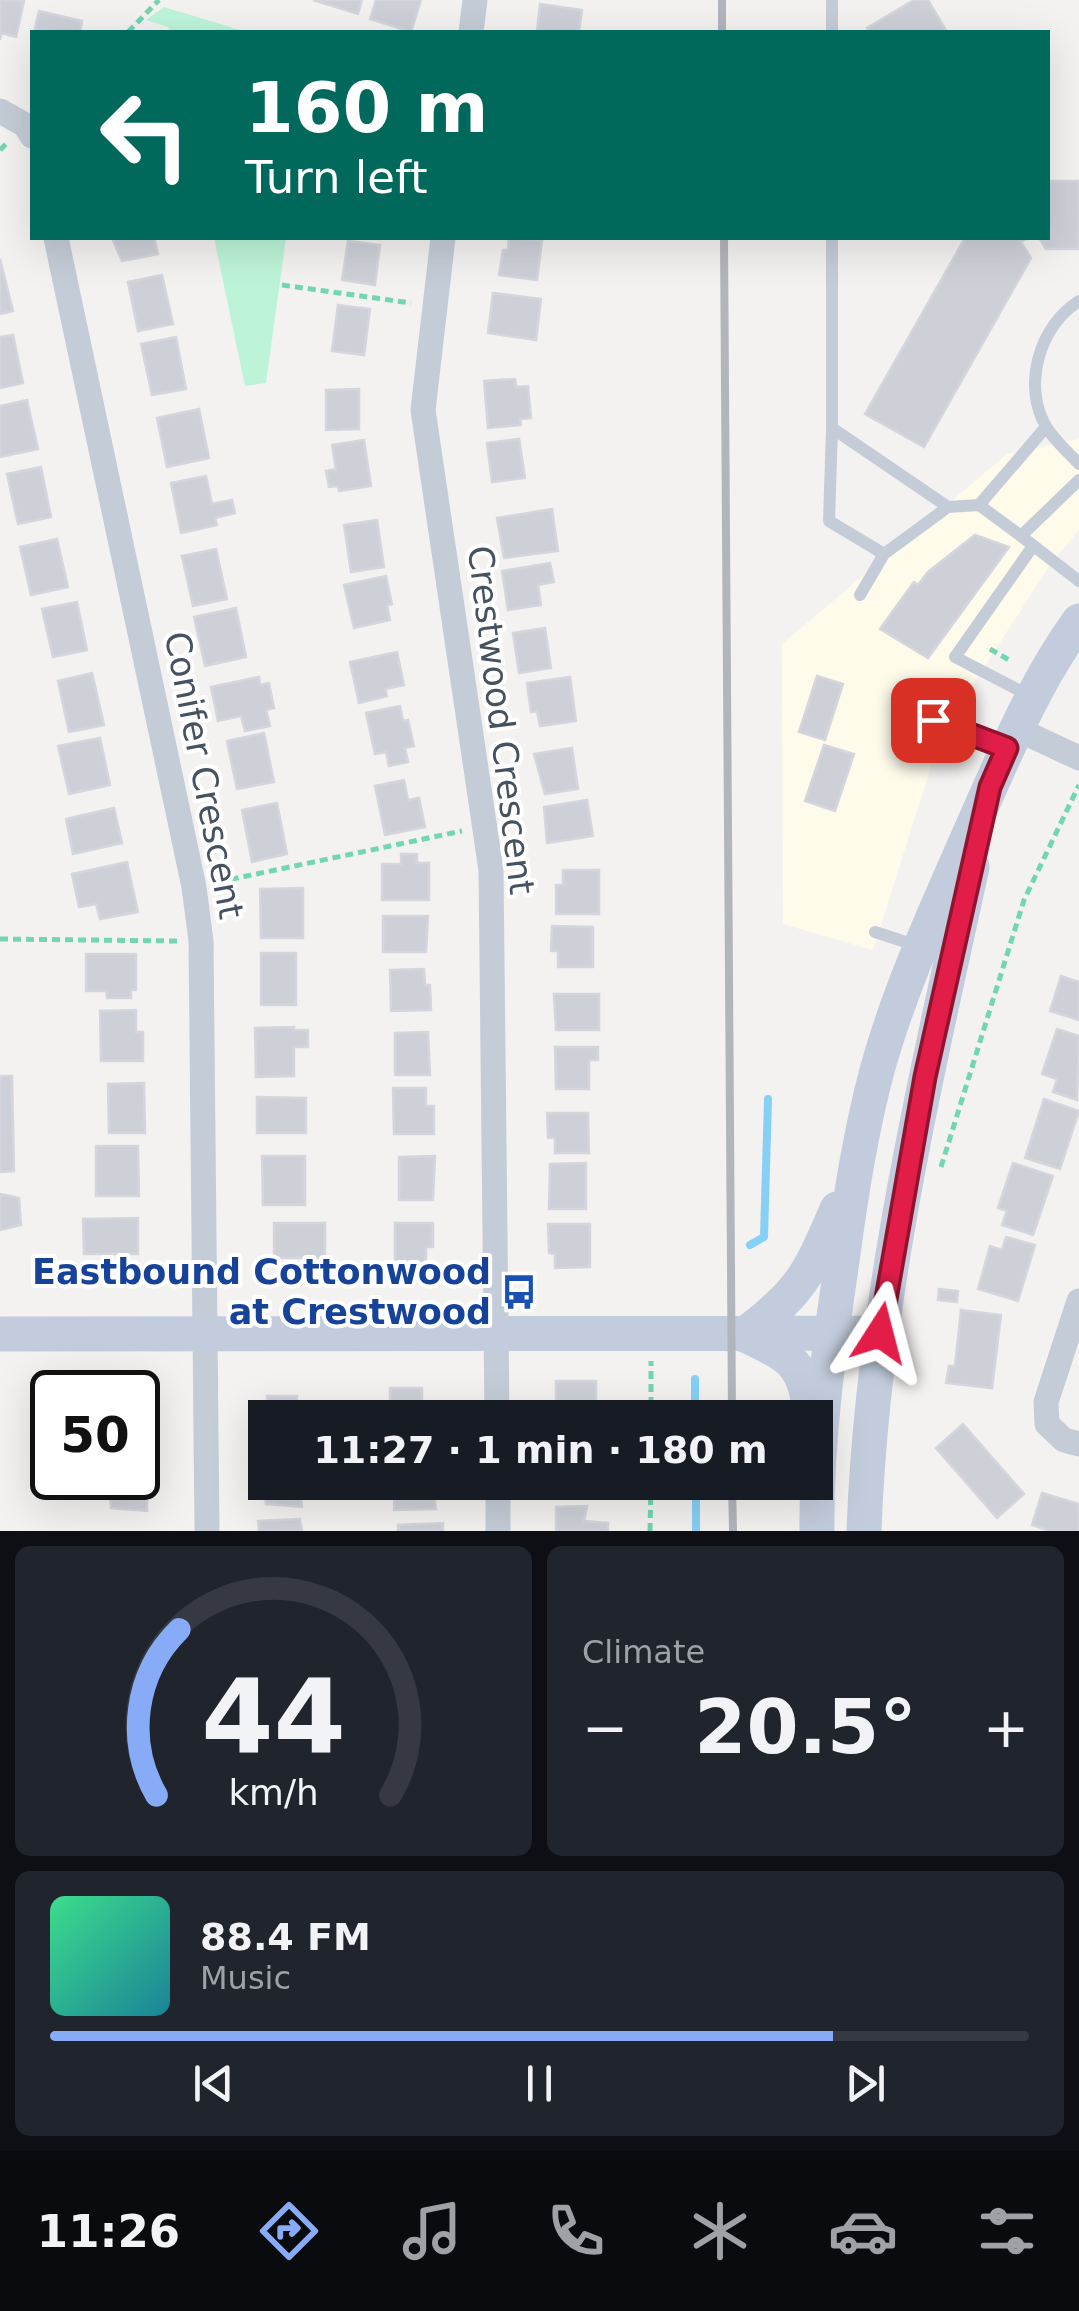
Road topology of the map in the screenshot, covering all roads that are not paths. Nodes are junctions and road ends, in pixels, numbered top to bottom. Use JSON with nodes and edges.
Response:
{"nodes":[{"id":1,"x":475,"y":0,"type":"edge"},
{"id":2,"x":832,"y":0,"type":"edge"},
{"id":3,"x":471,"y":30,"type":"edge"},
{"id":4,"x":832,"y":30,"type":"edge"},
{"id":5,"x":0,"y":112,"type":"edge"},
{"id":6,"x":30,"y":133,"type":"edge"},
{"id":7,"x":56,"y":240,"type":"edge"},
{"id":8,"x":443,"y":240,"type":"edge"},
{"id":9,"x":832,"y":240,"type":"edge"},
{"id":10,"x":1079,"y":300,"type":"edge"},
{"id":11,"x":1046,"y":427,"type":"junction"},
{"id":12,"x":832,"y":428,"type":"junction"},
{"id":13,"x":1079,"y":464,"type":"edge"},
{"id":14,"x":1079,"y":480,"type":"edge"},
{"id":15,"x":979,"y":505,"type":"junction"},
{"id":16,"x":948,"y":506,"type":"junction"},
{"id":17,"x":1021,"y":536,"type":"junction"},
{"id":18,"x":1034,"y":546,"type":"junction"},
{"id":19,"x":884,"y":554,"type":"junction"},
{"id":20,"x":1079,"y":581,"type":"edge"},
{"id":21,"x":860,"y":595,"type":"dead end"},
{"id":22,"x":1079,"y":620,"type":"edge"},
{"id":23,"x":933,"y":720,"type":"dead end"},
{"id":24,"x":1018,"y":724,"type":"junction"},
{"id":25,"x":1079,"y":758,"type":"edge"},
{"id":26,"x":990,"y":787,"type":"junction"},
{"id":27,"x":875,"y":932,"type":"dead end"},
{"id":28,"x":920,"y":946,"type":"junction"},
{"id":29,"x":856,"y":1165,"type":"junction"},
{"id":30,"x":1079,"y":1301,"type":"edge"},
{"id":31,"x":831,"y":1330,"type":"junction"},
{"id":32,"x":880,"y":1333,"type":"junction"},
{"id":33,"x":0,"y":1334,"type":"edge"},
{"id":34,"x":205,"y":1334,"type":"junction"},
{"id":35,"x":744,"y":1334,"type":"junction"},
{"id":36,"x":496,"y":1335,"type":"junction"},
{"id":37,"x":497,"y":1400,"type":"edge"},
{"id":38,"x":809,"y":1400,"type":"edge"},
{"id":39,"x":823,"y":1400,"type":"edge"},
{"id":40,"x":1079,"y":1444,"type":"edge"},
{"id":41,"x":498,"y":1500,"type":"edge"},
{"id":42,"x":816,"y":1500,"type":"edge"},
{"id":43,"x":206,"y":1531,"type":"edge"},
{"id":44,"x":498,"y":1531,"type":"edge"},
{"id":45,"x":816,"y":1531,"type":"edge"},
{"id":46,"x":864,"y":1531,"type":"edge"}],
"edges":[{"from":1,"to":3,"type":"street"},
{"from":2,"to":4,"type":"lane"},
{"from":5,"to":6,"type":"street"},
{"from":7,"to":34,"type":"street","name":"Conifer Crescent"},
{"from":8,"to":36,"type":"street","name":"Crestwood Crescent"},
{"from":9,"to":12,"type":"lane"},
{"from":10,"to":11,"type":"lane"},
{"from":11,"to":13,"type":"lane"},
{"from":11,"to":15,"type":"lane"},
{"from":12,"to":16,"type":"lane"},
{"from":12,"to":19,"type":"lane"},
{"from":14,"to":17,"type":"lane"},
{"from":15,"to":16,"type":"lane"},
{"from":15,"to":17,"type":"lane"},
{"from":16,"to":19,"type":"lane"},
{"from":17,"to":18,"type":"lane"},
{"from":18,"to":20,"type":"lane"},
{"from":18,"to":24,"type":"lane"},
{"from":19,"to":21,"type":"lane"},
{"from":22,"to":24,"type":"main road"},
{"from":23,"to":24,"type":"lane"},
{"from":24,"to":25,"type":"street"},
{"from":24,"to":26,"type":"main road"},
{"from":26,"to":28,"type":"main road"},
{"from":26,"to":32,"type":"main road"},
{"from":27,"to":28,"type":"lane"},
{"from":28,"to":29,"type":"main road"},
{"from":29,"to":31,"type":"main road"},
{"from":29,"to":35,"type":"main road"},
{"from":30,"to":40,"type":"street"},
{"from":31,"to":32,"type":"main road"},
{"from":31,"to":35,"type":"main road"},
{"from":31,"to":39,"type":"main road"},
{"from":32,"to":46,"type":"main road"},
{"from":33,"to":34,"type":"main road"},
{"from":34,"to":36,"type":"main road"},
{"from":34,"to":43,"type":"street","name":"Conifer Crescent"},
{"from":35,"to":36,"type":"main road"},
{"from":35,"to":38,"type":"main road"},
{"from":36,"to":37,"type":"street","name":"Crestwood Crescent"},
{"from":41,"to":44,"type":"street"},
{"from":42,"to":45,"type":"main road"}]}
